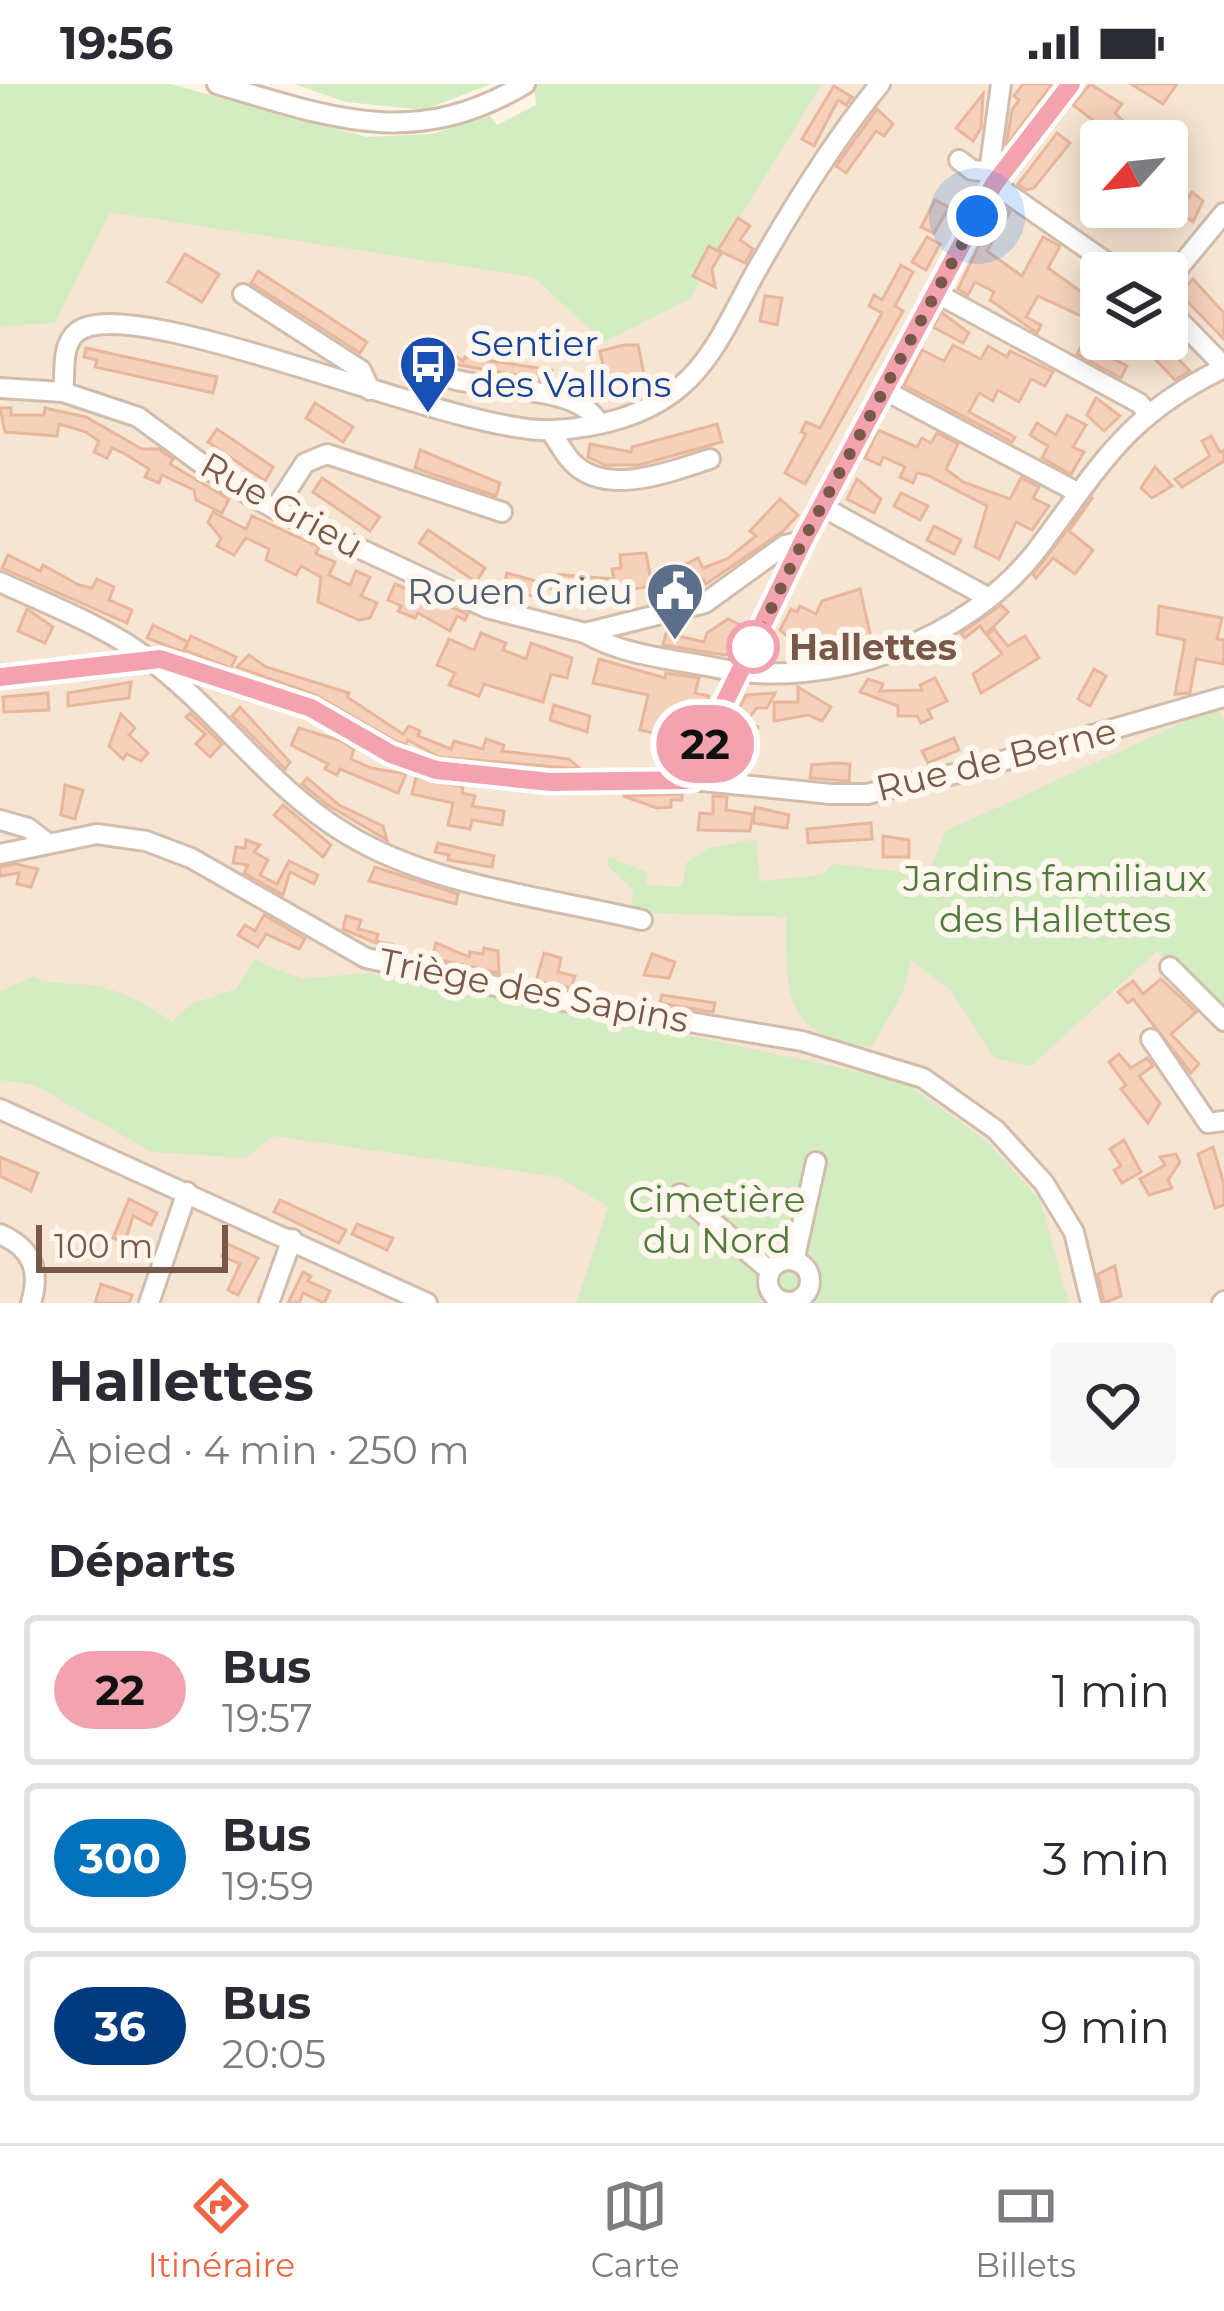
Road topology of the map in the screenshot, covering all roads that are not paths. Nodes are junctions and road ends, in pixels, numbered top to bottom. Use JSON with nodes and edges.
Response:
{"nodes":[{"id":1,"x":218,"y":84,"type":"edge"},
{"id":2,"x":525,"y":84,"type":"edge"},
{"id":3,"x":880,"y":84,"type":"edge"},
{"id":4,"x":1001,"y":84,"type":"edge"},
{"id":5,"x":1070,"y":84,"type":"edge"},
{"id":6,"x":959,"y":160,"type":"dead end"},
{"id":7,"x":992,"y":171,"type":"junction"},
{"id":8,"x":1224,"y":213,"type":"edge"},
{"id":9,"x":1095,"y":252,"type":"edge"},
{"id":10,"x":1188,"y":257,"type":"edge"},
{"id":11,"x":936,"y":293,"type":"junction"},
{"id":12,"x":243,"y":294,"type":"dead end"},
{"id":13,"x":1188,"y":330,"type":"edge"},
{"id":14,"x":416,"y":364,"type":"dead end"},
{"id":15,"x":1224,"y":367,"type":"edge"},
{"id":16,"x":0,"y":388,"type":"edge"},
{"id":17,"x":370,"y":390,"type":"junction"},
{"id":18,"x":884,"y":390,"type":"junction"},
{"id":19,"x":63,"y":392,"type":"junction"},
{"id":20,"x":1148,"y":413,"type":"junction"},
{"id":21,"x":599,"y":423,"type":"junction"},
{"id":22,"x":550,"y":431,"type":"junction"},
{"id":23,"x":710,"y":459,"type":"dead end"},
{"id":24,"x":1075,"y":491,"type":"junction"},
{"id":25,"x":821,"y":506,"type":"junction"},
{"id":26,"x":275,"y":508,"type":"junction"},
{"id":27,"x":502,"y":512,"type":"dead end"},
{"id":28,"x":803,"y":541,"type":"junction"},
{"id":29,"x":0,"y":582,"type":"edge"},
{"id":30,"x":989,"y":598,"type":"junction"},
{"id":31,"x":586,"y":633,"type":"junction"},
{"id":32,"x":150,"y":659,"type":"junction"},
{"id":33,"x":741,"y":672,"type":"junction"},
{"id":34,"x":0,"y":677,"type":"edge"},
{"id":35,"x":1224,"y":697,"type":"edge"},
{"id":36,"x":692,"y":780,"type":"junction"},
{"id":37,"x":0,"y":820,"type":"edge"},
{"id":38,"x":46,"y":841,"type":"junction"},
{"id":39,"x":0,"y":854,"type":"edge"},
{"id":40,"x":642,"y":920,"type":"dead end"},
{"id":41,"x":1170,"y":967,"type":"dead end"},
{"id":42,"x":1224,"y":1021,"type":"edge"},
{"id":43,"x":1151,"y":1039,"type":"dead end"},
{"id":44,"x":0,"y":1109,"type":"edge"},
{"id":45,"x":1224,"y":1121,"type":"edge"},
{"id":46,"x":816,"y":1162,"type":"dead end"},
{"id":47,"x":187,"y":1192,"type":"junction"},
{"id":48,"x":680,"y":1194,"type":"dead end"},
{"id":49,"x":0,"y":1234,"type":"edge"},
{"id":50,"x":292,"y":1239,"type":"junction"},
{"id":51,"x":794,"y":1261,"type":"junction"},
{"id":52,"x":770,"y":1271,"type":"junction"},
{"id":53,"x":811,"y":1298,"type":"edge"},
{"id":54,"x":780,"y":1302,"type":"edge"},
{"id":55,"x":31,"y":1303,"type":"edge"},
{"id":56,"x":149,"y":1303,"type":"edge"},
{"id":57,"x":269,"y":1303,"type":"edge"},
{"id":58,"x":427,"y":1303,"type":"edge"},
{"id":59,"x":1090,"y":1303,"type":"edge"}],
"edges":[{"from":1,"to":2,"type":"street"},
{"from":3,"to":21,"type":"street"},
{"from":4,"to":7,"type":"street"},
{"from":5,"to":7,"type":"street"},
{"from":6,"to":7,"type":"street"},
{"from":7,"to":9,"type":"street"},
{"from":7,"to":11,"type":"street"},
{"from":8,"to":10,"type":"street"},
{"from":11,"to":18,"type":"street"},
{"from":11,"to":20,"type":"street"},
{"from":12,"to":17,"type":"street"},
{"from":13,"to":15,"type":"street"},
{"from":14,"to":21,"type":"street"},
{"from":15,"to":20,"type":"street"},
{"from":16,"to":19,"type":"street","name":"Rue Grieu"},
{"from":17,"to":19,"type":"street"},
{"from":17,"to":22,"type":"street"},
{"from":18,"to":24,"type":"street"},
{"from":18,"to":25,"type":"street"},
{"from":19,"to":26,"type":"street","name":"Rue Grieu"},
{"from":20,"to":24,"type":"street"},
{"from":21,"to":22,"type":"street"},
{"from":22,"to":23,"type":"street"},
{"from":24,"to":30,"type":"street"},
{"from":25,"to":28,"type":"street"},
{"from":25,"to":30,"type":"street"},
{"from":26,"to":27,"type":"street"},
{"from":26,"to":31,"type":"street","name":"Rue Grieu"},
{"from":28,"to":31,"type":"street","name":"Rue Grieu"},
{"from":28,"to":33,"type":"street"},
{"from":29,"to":32,"type":"street"},
{"from":30,"to":33,"type":"street"},
{"from":31,"to":33,"type":"street"},
{"from":32,"to":34,"type":"street"},
{"from":32,"to":36,"type":"street","name":"Rue de Berne"},
{"from":32,"to":40,"type":"street"},
{"from":33,"to":36,"type":"street"},
{"from":35,"to":36,"type":"street","name":"Rue de Berne"},
{"from":37,"to":38,"type":"street"},
{"from":38,"to":39,"type":"street","name":"Triège des Sapins"},
{"from":38,"to":59,"type":"street","name":"Triège des Sapins"},
{"from":41,"to":42,"type":"street"},
{"from":43,"to":45,"type":"street"},
{"from":44,"to":47,"type":"street"},
{"from":46,"to":51,"type":"street"},
{"from":47,"to":50,"type":"street"},
{"from":47,"to":56,"type":"street"},
{"from":48,"to":52,"type":"street"},
{"from":49,"to":55,"type":"street"},
{"from":50,"to":57,"type":"street"},
{"from":50,"to":58,"type":"street"},
{"from":51,"to":52,"type":"street"},
{"from":51,"to":53,"type":"street"},
{"from":52,"to":54,"type":"street"},
{"from":53,"to":54,"type":"street"}]}
